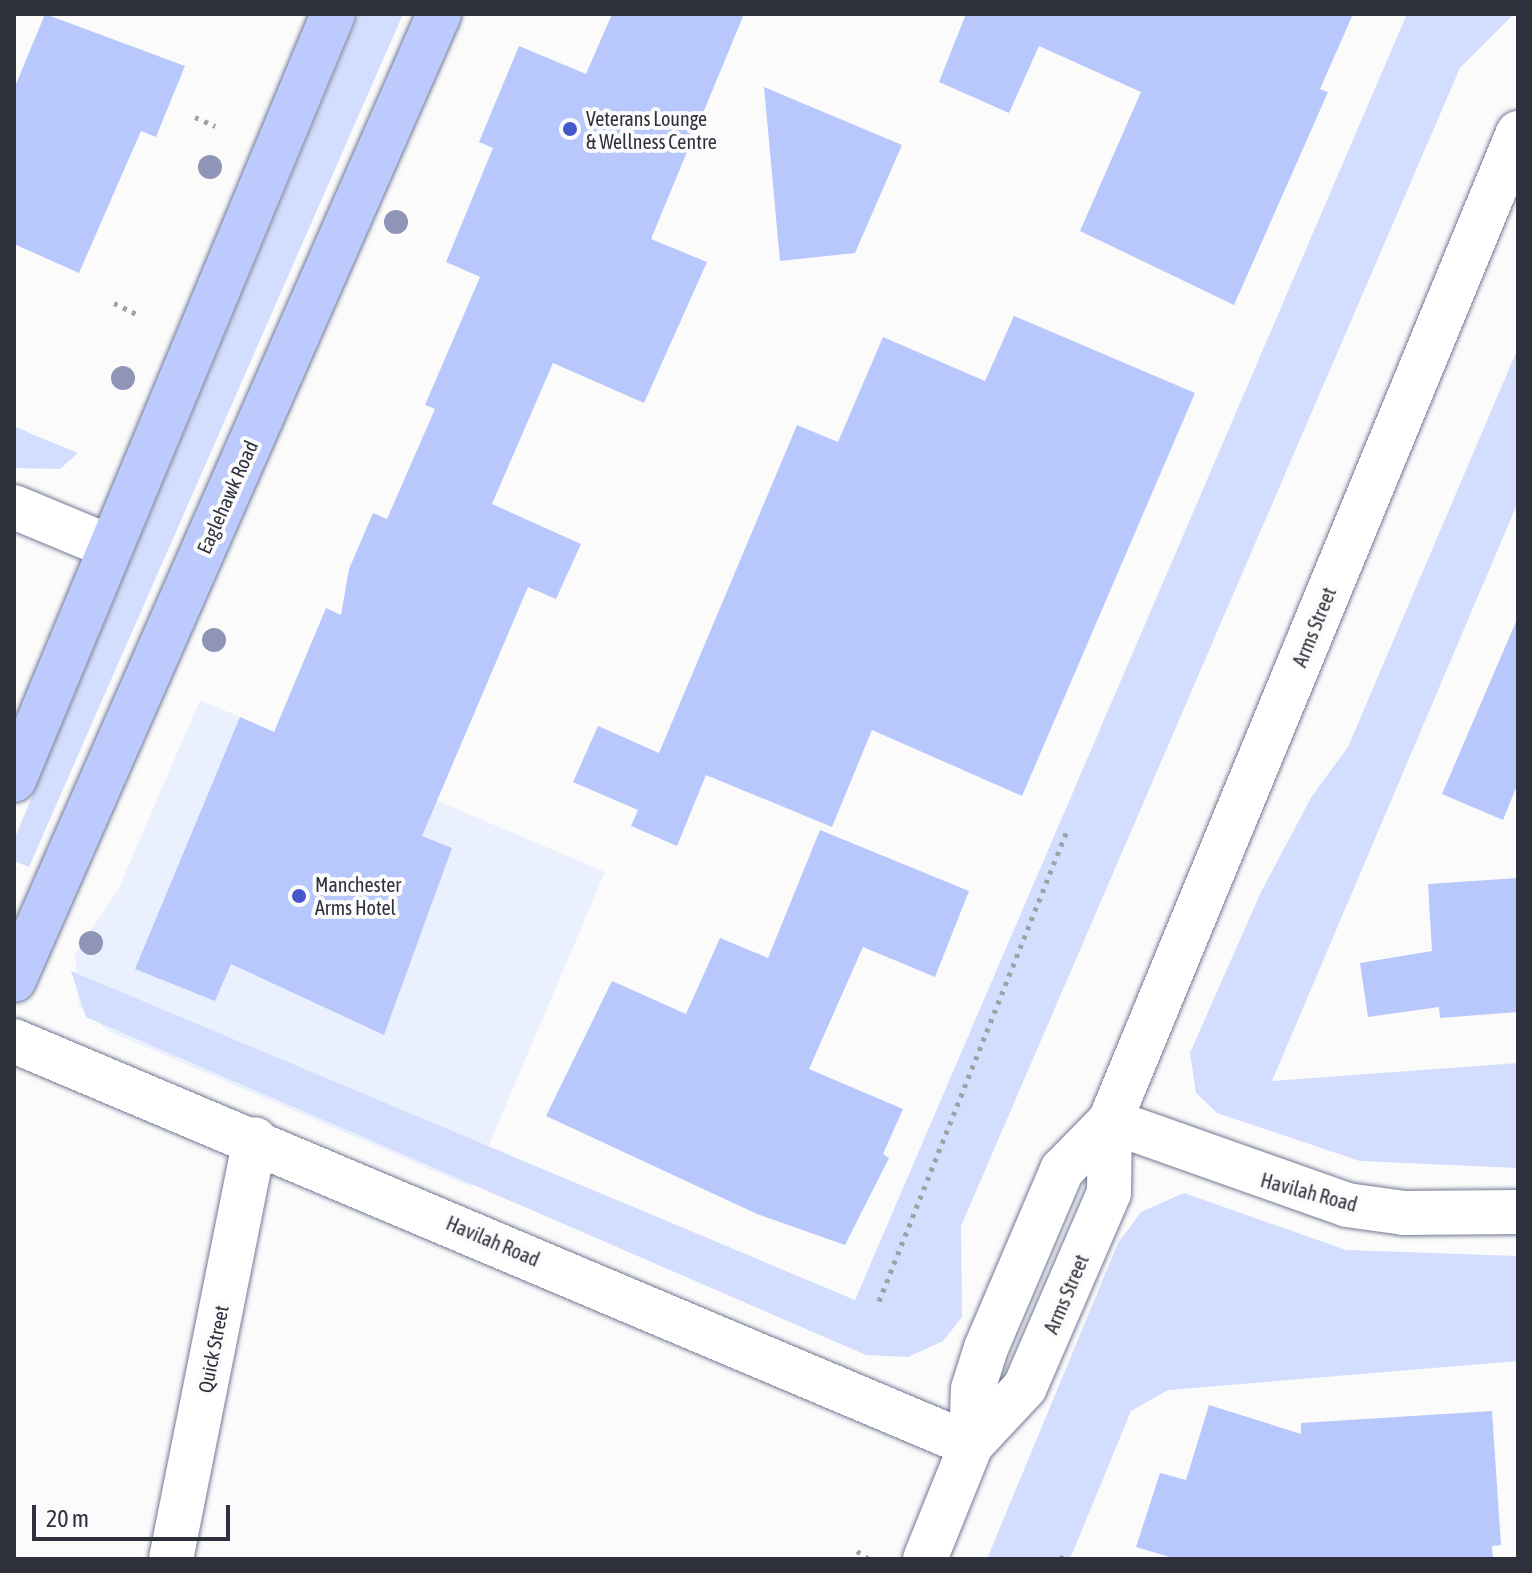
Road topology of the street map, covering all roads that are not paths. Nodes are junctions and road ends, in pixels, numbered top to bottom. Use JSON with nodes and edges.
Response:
{"nodes":[{"id":1,"x":333,"y":14,"type":"edge"},
{"id":2,"x":439,"y":14,"type":"edge"},
{"id":3,"x":1518,"y":133,"type":"edge"},
{"id":4,"x":14,"y":507,"type":"edge"},
{"id":5,"x":110,"y":547,"type":"junction"},
{"id":6,"x":14,"y":780,"type":"edge"},
{"id":7,"x":14,"y":980,"type":"edge"},
{"id":8,"x":14,"y":1041,"type":"edge"},
{"id":9,"x":1110,"y":1121,"type":"junction"},
{"id":10,"x":255,"y":1139,"type":"junction"},
{"id":11,"x":1518,"y":1212,"type":"edge"},
{"id":12,"x":971,"y":1445,"type":"junction"},
{"id":13,"x":171,"y":1559,"type":"edge"},
{"id":14,"x":925,"y":1559,"type":"edge"}],
"edges":[{"from":1,"to":5,"type":"main road"},
{"from":2,"to":7,"type":"main road","name":"Eaglehawk Road"},
{"from":3,"to":9,"type":"street","name":"Arms Street"},
{"from":4,"to":5,"type":"street"},
{"from":5,"to":6,"type":"main road"},
{"from":8,"to":10,"type":"street","name":"Havilah Road"},
{"from":9,"to":11,"type":"street","name":"Havilah Road"},
{"from":9,"to":12,"type":"street","name":"Arms Street"},
{"from":10,"to":12,"type":"street","name":"Havilah Road"},
{"from":10,"to":13,"type":"street","name":"Quick Street"},
{"from":12,"to":14,"type":"street","name":"Arms Street"}]}
